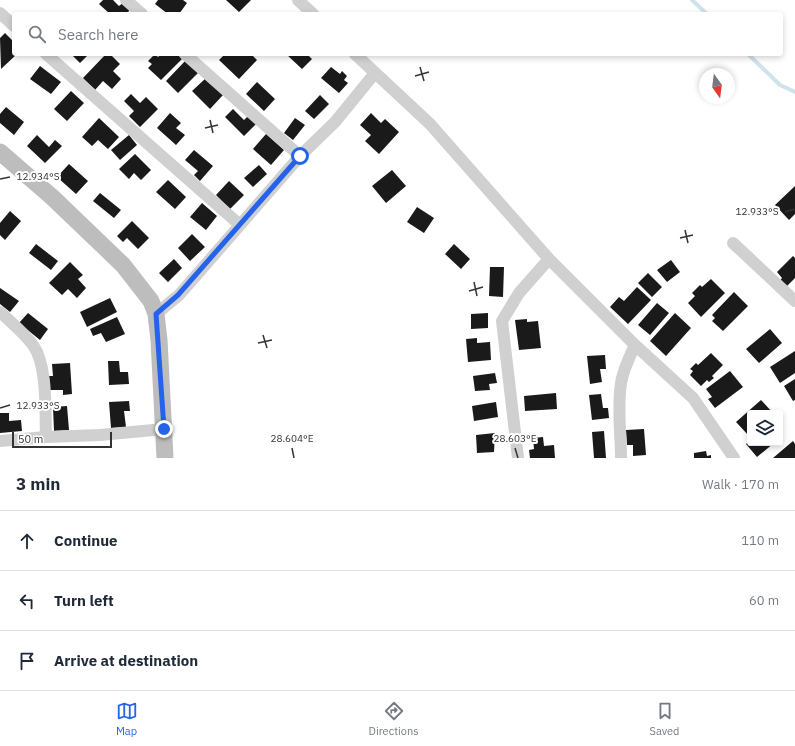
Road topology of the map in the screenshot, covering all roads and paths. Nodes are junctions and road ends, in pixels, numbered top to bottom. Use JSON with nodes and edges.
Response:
{"nodes":[{"id":1,"x":126,"y":0,"type":"edge"},
{"id":2,"x":298,"y":0,"type":"edge"},
{"id":3,"x":140,"y":12,"type":"edge"},
{"id":4,"x":311,"y":12,"type":"edge"},
{"id":5,"x":0,"y":13,"type":"edge"},
{"id":6,"x":12,"y":24,"type":"edge"},
{"id":7,"x":48,"y":56,"type":"edge"},
{"id":8,"x":187,"y":56,"type":"edge"},
{"id":9,"x":357,"y":56,"type":"edge"},
{"id":10,"x":375,"y":73,"type":"junction"},
{"id":11,"x":0,"y":152,"type":"edge"},
{"id":12,"x":300,"y":156,"type":"junction"},
{"id":13,"x":240,"y":225,"type":"junction"},
{"id":14,"x":733,"y":243,"type":"dead end"},
{"id":15,"x":549,"y":259,"type":"junction"},
{"id":16,"x":795,"y":301,"type":"edge"},
{"id":17,"x":0,"y":312,"type":"edge"},
{"id":18,"x":156,"y":314,"type":"junction"},
{"id":19,"x":635,"y":345,"type":"junction"},
{"id":20,"x":164,"y":429,"type":"junction"},
{"id":21,"x":46,"y":437,"type":"junction"},
{"id":22,"x":0,"y":441,"type":"edge"},
{"id":23,"x":165,"y":458,"type":"edge"},
{"id":24,"x":518,"y":458,"type":"edge"},
{"id":25,"x":621,"y":458,"type":"edge"},
{"id":26,"x":734,"y":458,"type":"edge"}],
"edges":[{"from":1,"to":3,"type":"street"},
{"from":2,"to":4,"type":"street"},
{"from":5,"to":6,"type":"street"},
{"from":7,"to":13,"type":"street"},
{"from":8,"to":12,"type":"street"},
{"from":9,"to":10,"type":"street"},
{"from":10,"to":12,"type":"street"},
{"from":10,"to":15,"type":"street"},
{"from":11,"to":18,"type":"main road"},
{"from":12,"to":13,"type":"street"},
{"from":13,"to":18,"type":"street"},
{"from":14,"to":16,"type":"street"},
{"from":15,"to":19,"type":"street"},
{"from":15,"to":24,"type":"street"},
{"from":17,"to":21,"type":"street"},
{"from":18,"to":20,"type":"main road"},
{"from":19,"to":25,"type":"street"},
{"from":19,"to":26,"type":"street"},
{"from":20,"to":21,"type":"street"},
{"from":20,"to":23,"type":"main road"},
{"from":21,"to":22,"type":"street"}]}
